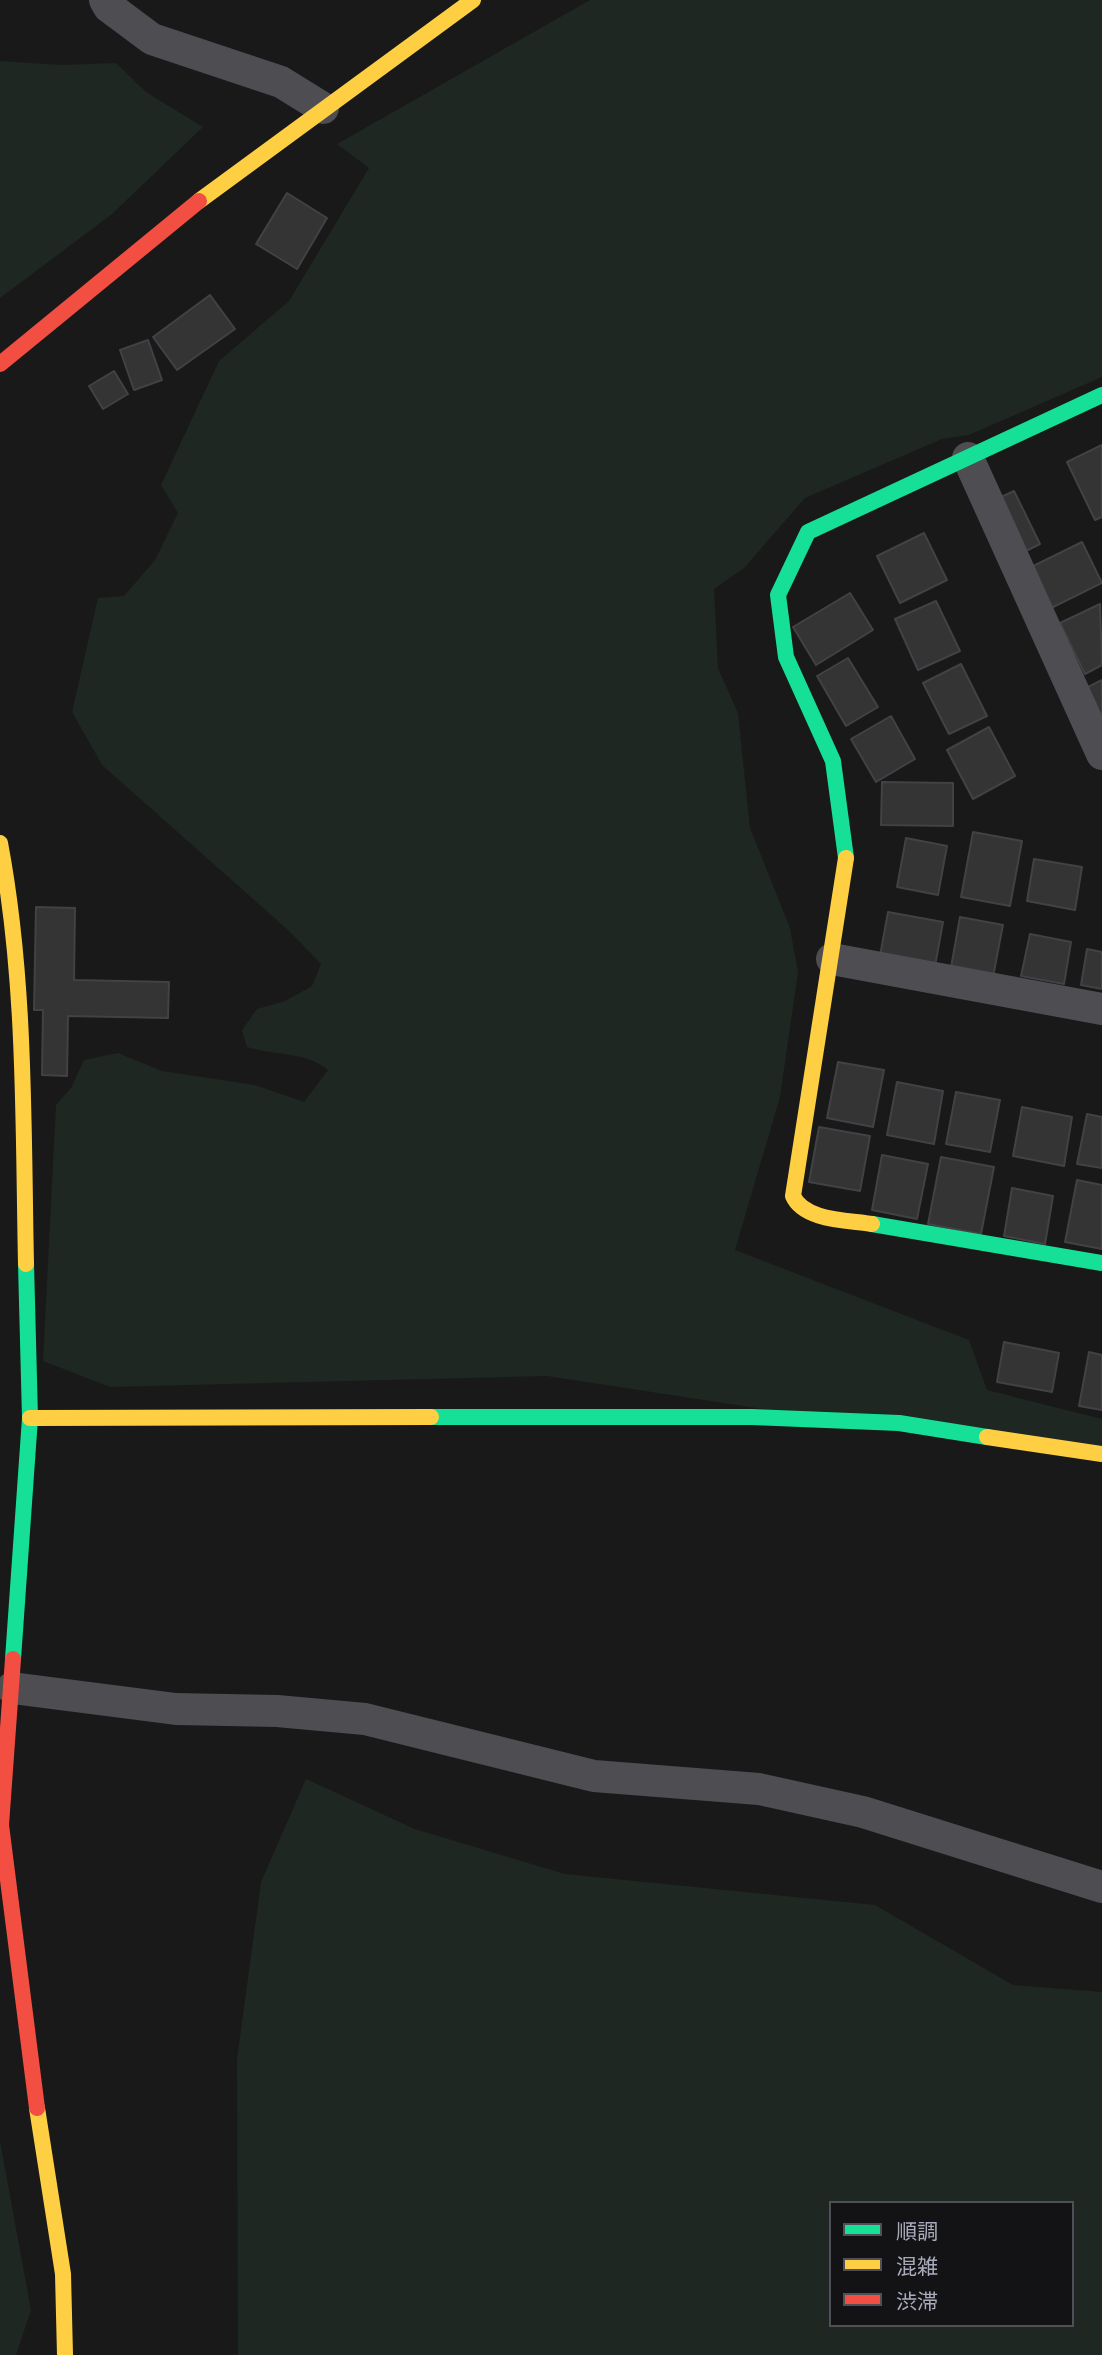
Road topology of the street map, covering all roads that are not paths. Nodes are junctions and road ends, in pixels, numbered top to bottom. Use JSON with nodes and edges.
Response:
{"nodes":[{"id":1,"x":105,"y":0,"type":"edge"},
{"id":2,"x":473,"y":0,"type":"edge"},
{"id":3,"x":323,"y":108,"type":"junction"},
{"id":4,"x":0,"y":364,"type":"edge"},
{"id":5,"x":1102,"y":395,"type":"edge"},
{"id":6,"x":968,"y":458,"type":"junction"},
{"id":7,"x":1102,"y":754,"type":"edge"},
{"id":8,"x":0,"y":843,"type":"edge"},
{"id":9,"x":832,"y":959,"type":"junction"},
{"id":10,"x":1102,"y":1009,"type":"edge"},
{"id":11,"x":1102,"y":1263,"type":"edge"},
{"id":12,"x":30,"y":1418,"type":"junction"},
{"id":13,"x":1102,"y":1454,"type":"edge"},
{"id":14,"x":12,"y":1688,"type":"junction"},
{"id":15,"x":1102,"y":1887,"type":"edge"},
{"id":16,"x":65,"y":2355,"type":"edge"}],
"edges":[{"from":1,"to":3,"type":"street"},
{"from":2,"to":3,"type":"street"},
{"from":3,"to":4,"type":"street"},
{"from":5,"to":6,"type":"street"},
{"from":6,"to":7,"type":"street"},
{"from":6,"to":9,"type":"street"},
{"from":8,"to":12,"type":"street"},
{"from":9,"to":10,"type":"street"},
{"from":9,"to":11,"type":"street"},
{"from":12,"to":13,"type":"street"},
{"from":12,"to":14,"type":"street"},
{"from":14,"to":15,"type":"street"},
{"from":14,"to":16,"type":"street"}]}
